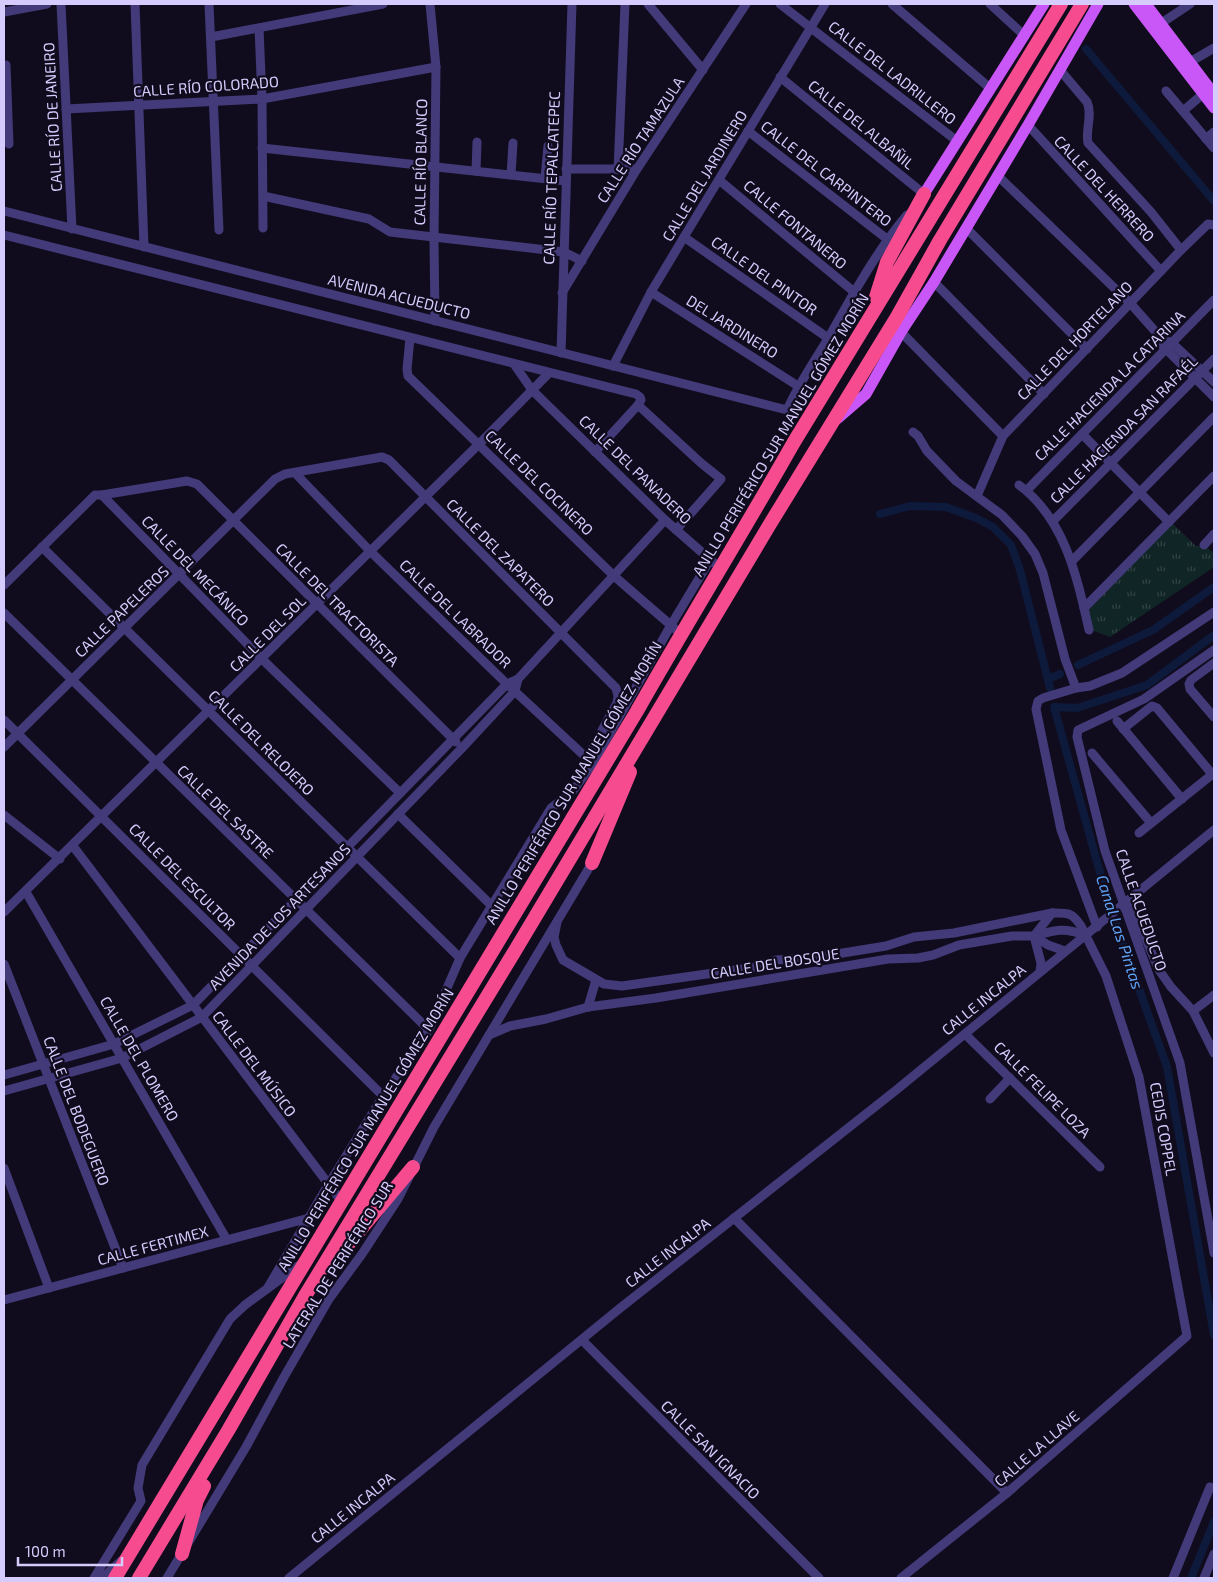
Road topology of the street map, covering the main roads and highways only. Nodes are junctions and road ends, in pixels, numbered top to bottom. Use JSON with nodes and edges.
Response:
{"nodes":[{"id":1,"x":1044,"y":4,"type":"edge"},
{"id":2,"x":1061,"y":4,"type":"edge"},
{"id":3,"x":1134,"y":4,"type":"edge"},
{"id":4,"x":1146,"y":4,"type":"edge"},
{"id":5,"x":1089,"y":6,"type":"edge"},
{"id":6,"x":1157,"y":26,"type":"junction"},
{"id":7,"x":1209,"y":94,"type":"edge"},
{"id":8,"x":1214,"y":108,"type":"edge"},
{"id":9,"x":924,"y":194,"type":"joint"},
{"id":10,"x":868,"y":320,"type":"junction"},
{"id":11,"x":834,"y":422,"type":"junction"},
{"id":12,"x":648,"y":728,"type":"junction"},
{"id":13,"x":592,"y":863,"type":"road end"},
{"id":14,"x":413,"y":1167,"type":"road end"},
{"id":15,"x":305,"y":1296,"type":"junction"},
{"id":16,"x":229,"y":1429,"type":"junction"},
{"id":17,"x":182,"y":1554,"type":"road end"},
{"id":18,"x":115,"y":1578,"type":"edge"},
{"id":19,"x":140,"y":1578,"type":"edge"}],
"edges":[{"from":1,"to":9,"type":"main road"},
{"from":2,"to":10,"type":"highway","name":"ANILLO PERIFÉRICO SUR MANUEL GÓMEZ MORÍN"},
{"from":3,"to":6,"type":"main road"},
{"from":4,"to":6,"type":"main road"},
{"from":5,"to":11,"type":"highway"},
{"from":5,"to":11,"type":"main road"},
{"from":6,"to":7,"type":"main road"},
{"from":6,"to":7,"type":"main road"},
{"from":7,"to":8,"type":"main road"},
{"from":9,"to":10,"type":"highway"},
{"from":10,"to":18,"type":"highway","name":"ANILLO PERIFÉRICO SUR MANUEL GÓMEZ MORÍN"},
{"from":11,"to":12,"type":"highway"},
{"from":12,"to":13,"type":"highway"},
{"from":12,"to":15,"type":"highway"},
{"from":14,"to":15,"type":"highway"},
{"from":15,"to":16,"type":"highway"},
{"from":16,"to":17,"type":"highway"},
{"from":16,"to":19,"type":"highway"}]}
